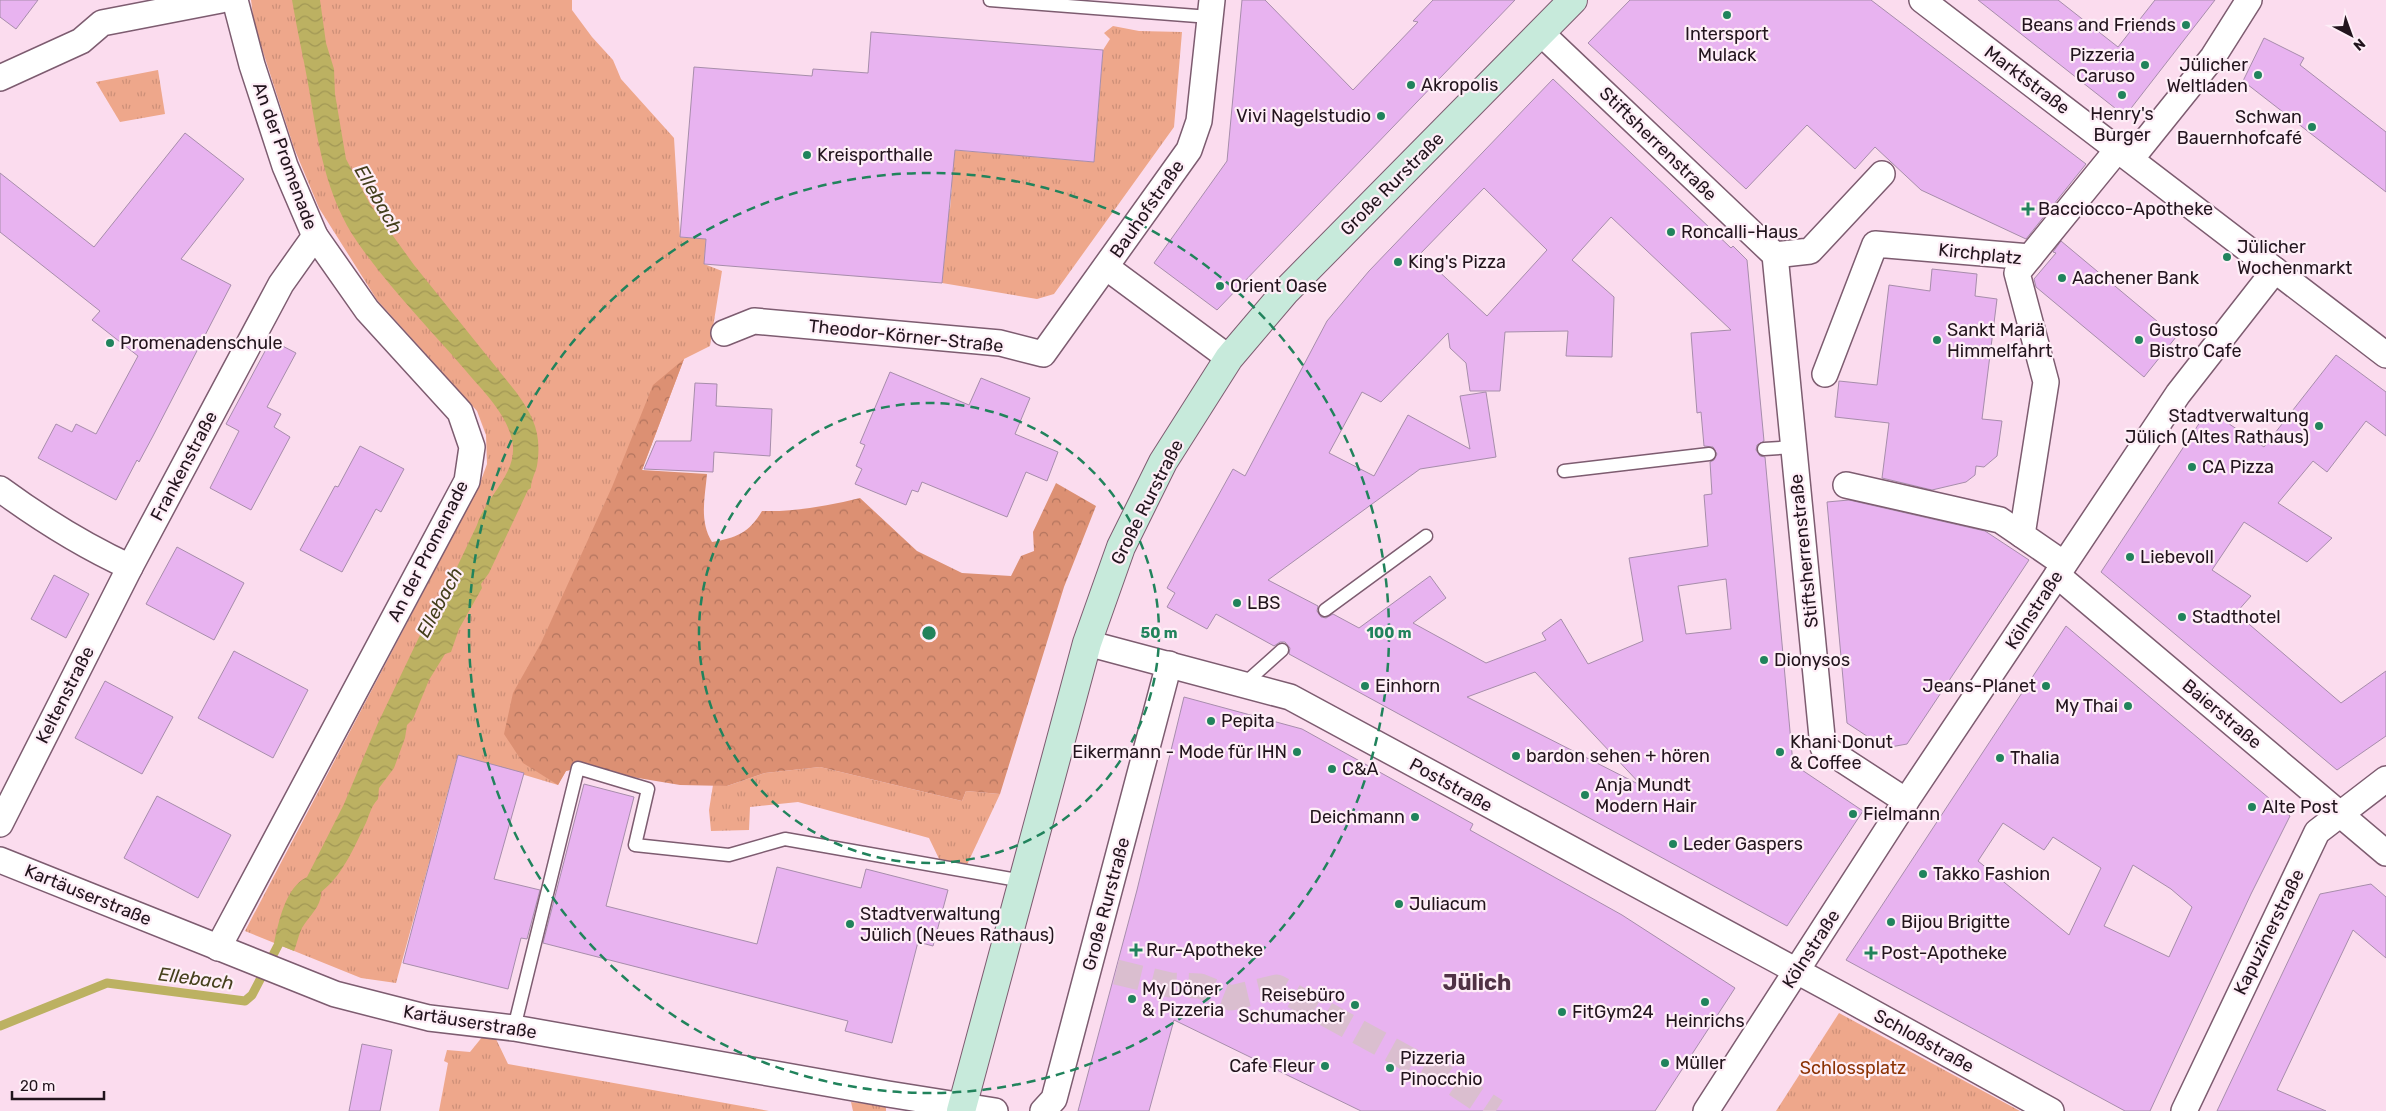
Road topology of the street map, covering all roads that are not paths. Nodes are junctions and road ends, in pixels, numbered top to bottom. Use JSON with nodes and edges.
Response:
{"nodes":[{"id":1,"x":221,"y":0,"type":"edge"},
{"id":2,"x":235,"y":0,"type":"edge"},
{"id":3,"x":990,"y":0,"type":"edge"},
{"id":4,"x":1573,"y":0,"type":"edge"},
{"id":5,"x":1922,"y":0,"type":"edge"},
{"id":6,"x":2249,"y":0,"type":"edge"},
{"id":7,"x":1211,"y":9,"type":"edge"},
{"id":8,"x":1542,"y":33,"type":"junction"},
{"id":9,"x":0,"y":78,"type":"edge"},
{"id":10,"x":2125,"y":154,"type":"junction"},
{"id":11,"x":1882,"y":174,"type":"dead end"},
{"id":12,"x":315,"y":236,"type":"junction"},
{"id":13,"x":1775,"y":255,"type":"junction"},
{"id":14,"x":2030,"y":257,"type":"junction"},
{"id":15,"x":1106,"y":267,"type":"junction"},
{"id":16,"x":2275,"y":270,"type":"junction"},
{"id":17,"x":724,"y":333,"type":"dead end"},
{"id":18,"x":2386,"y":355,"type":"edge"},
{"id":19,"x":1229,"y":358,"type":"junction"},
{"id":20,"x":1825,"y":374,"type":"dead end"},
{"id":21,"x":1794,"y":447,"type":"junction"},
{"id":22,"x":1764,"y":449,"type":"dead end"},
{"id":23,"x":1709,"y":454,"type":"dead end"},
{"id":24,"x":1564,"y":471,"type":"dead end"},
{"id":25,"x":1846,"y":485,"type":"dead end"},
{"id":26,"x":0,"y":489,"type":"edge"},
{"id":27,"x":1426,"y":536,"type":"dead end"},
{"id":28,"x":2022,"y":536,"type":"junction"},
{"id":29,"x":130,"y":566,"type":"junction"},
{"id":30,"x":2061,"y":570,"type":"junction"},
{"id":31,"x":1325,"y":610,"type":"dead end"},
{"id":32,"x":1087,"y":643,"type":"junction"},
{"id":33,"x":1282,"y":650,"type":"dead end"},
{"id":34,"x":1169,"y":664,"type":"junction"},
{"id":35,"x":1244,"y":684,"type":"junction"},
{"id":36,"x":2386,"y":779,"type":"edge"},
{"id":37,"x":1906,"y":801,"type":"junction"},
{"id":38,"x":2342,"y":814,"type":"junction"},
{"id":39,"x":0,"y":824,"type":"edge"},
{"id":40,"x":2386,"y":854,"type":"edge"},
{"id":41,"x":0,"y":860,"type":"edge"},
{"id":42,"x":1023,"y":881,"type":"junction"},
{"id":43,"x":218,"y":948,"type":"junction"},
{"id":44,"x":1796,"y":972,"type":"junction"},
{"id":45,"x":514,"y":1028,"type":"junction"},
{"id":46,"x":962,"y":1109,"type":"edge"},
{"id":47,"x":995,"y":1111,"type":"edge"},
{"id":48,"x":1043,"y":1111,"type":"edge"},
{"id":49,"x":1706,"y":1111,"type":"edge"},
{"id":50,"x":2051,"y":1111,"type":"edge"},
{"id":51,"x":2184,"y":1111,"type":"edge"}],
"edges":[{"from":1,"to":9,"type":"street"},
{"from":2,"to":12,"type":"street","name":"An der Promenade"},
{"from":3,"to":7,"type":"lane"},
{"from":4,"to":8,"type":"main road","name":"Große Rurstraße"},
{"from":5,"to":10,"type":"street","name":"Marktstraße"},
{"from":6,"to":10,"type":"street"},
{"from":7,"to":15,"type":"street","name":"Bauhofstraße"},
{"from":8,"to":13,"type":"street","name":"Stiftsherrenstraße"},
{"from":8,"to":19,"type":"main road","name":"Große Rurstraße"},
{"from":10,"to":14,"type":"street"},
{"from":10,"to":16,"type":"street"},
{"from":11,"to":13,"type":"street"},
{"from":12,"to":29,"type":"street","name":"Frankenstraße"},
{"from":12,"to":43,"type":"street","name":"An der Promenade"},
{"from":13,"to":21,"type":"street","name":"Stiftsherrenstraße"},
{"from":14,"to":20,"type":"street","name":"Kirchplatz"},
{"from":14,"to":28,"type":"street","name":"Kirchplatz"},
{"from":15,"to":17,"type":"street","name":"Theodor-Körner-Straße"},
{"from":15,"to":19,"type":"street","name":"Bauhofstraße"},
{"from":16,"to":18,"type":"street"},
{"from":16,"to":30,"type":"street","name":"Kölnstraße"},
{"from":19,"to":32,"type":"main road","name":"Große Rurstraße"},
{"from":21,"to":22,"type":"lane"},
{"from":21,"to":37,"type":"street","name":"Stiftsherrenstraße"},
{"from":23,"to":24,"type":"lane"},
{"from":25,"to":28,"type":"street"},
{"from":26,"to":29,"type":"street"},
{"from":27,"to":31,"type":"lane"},
{"from":28,"to":30,"type":"street"},
{"from":29,"to":39,"type":"street","name":"Keltenstraße"},
{"from":30,"to":37,"type":"street","name":"Kölnstraße"},
{"from":30,"to":38,"type":"street","name":"Baierstraße"},
{"from":32,"to":34,"type":"street","name":"Poststraße"},
{"from":32,"to":42,"type":"main road","name":"Große Rurstraße"},
{"from":33,"to":35,"type":"lane"},
{"from":34,"to":35,"type":"street","name":"Poststraße"},
{"from":34,"to":48,"type":"street","name":"Große Rurstraße"},
{"from":35,"to":44,"type":"street","name":"Poststraße"},
{"from":36,"to":38,"type":"street","name":"Kapuzinerstraße"},
{"from":37,"to":44,"type":"street","name":"Kölnstraße"},
{"from":38,"to":40,"type":"street","name":"Baierstraße"},
{"from":38,"to":51,"type":"street","name":"Kapuzinerstraße"},
{"from":41,"to":43,"type":"street","name":"Kartäuserstraße"},
{"from":42,"to":45,"type":"lane"},
{"from":42,"to":46,"type":"main road","name":"Große Rurstraße"},
{"from":43,"to":45,"type":"street","name":"Kartäuserstraße"},
{"from":44,"to":49,"type":"street","name":"Kölnstraße"},
{"from":44,"to":50,"type":"street","name":"Schloßstraße"},
{"from":45,"to":46,"type":"street","name":"Kartäuserstraße"},
{"from":46,"to":47,"type":"street"}]}
